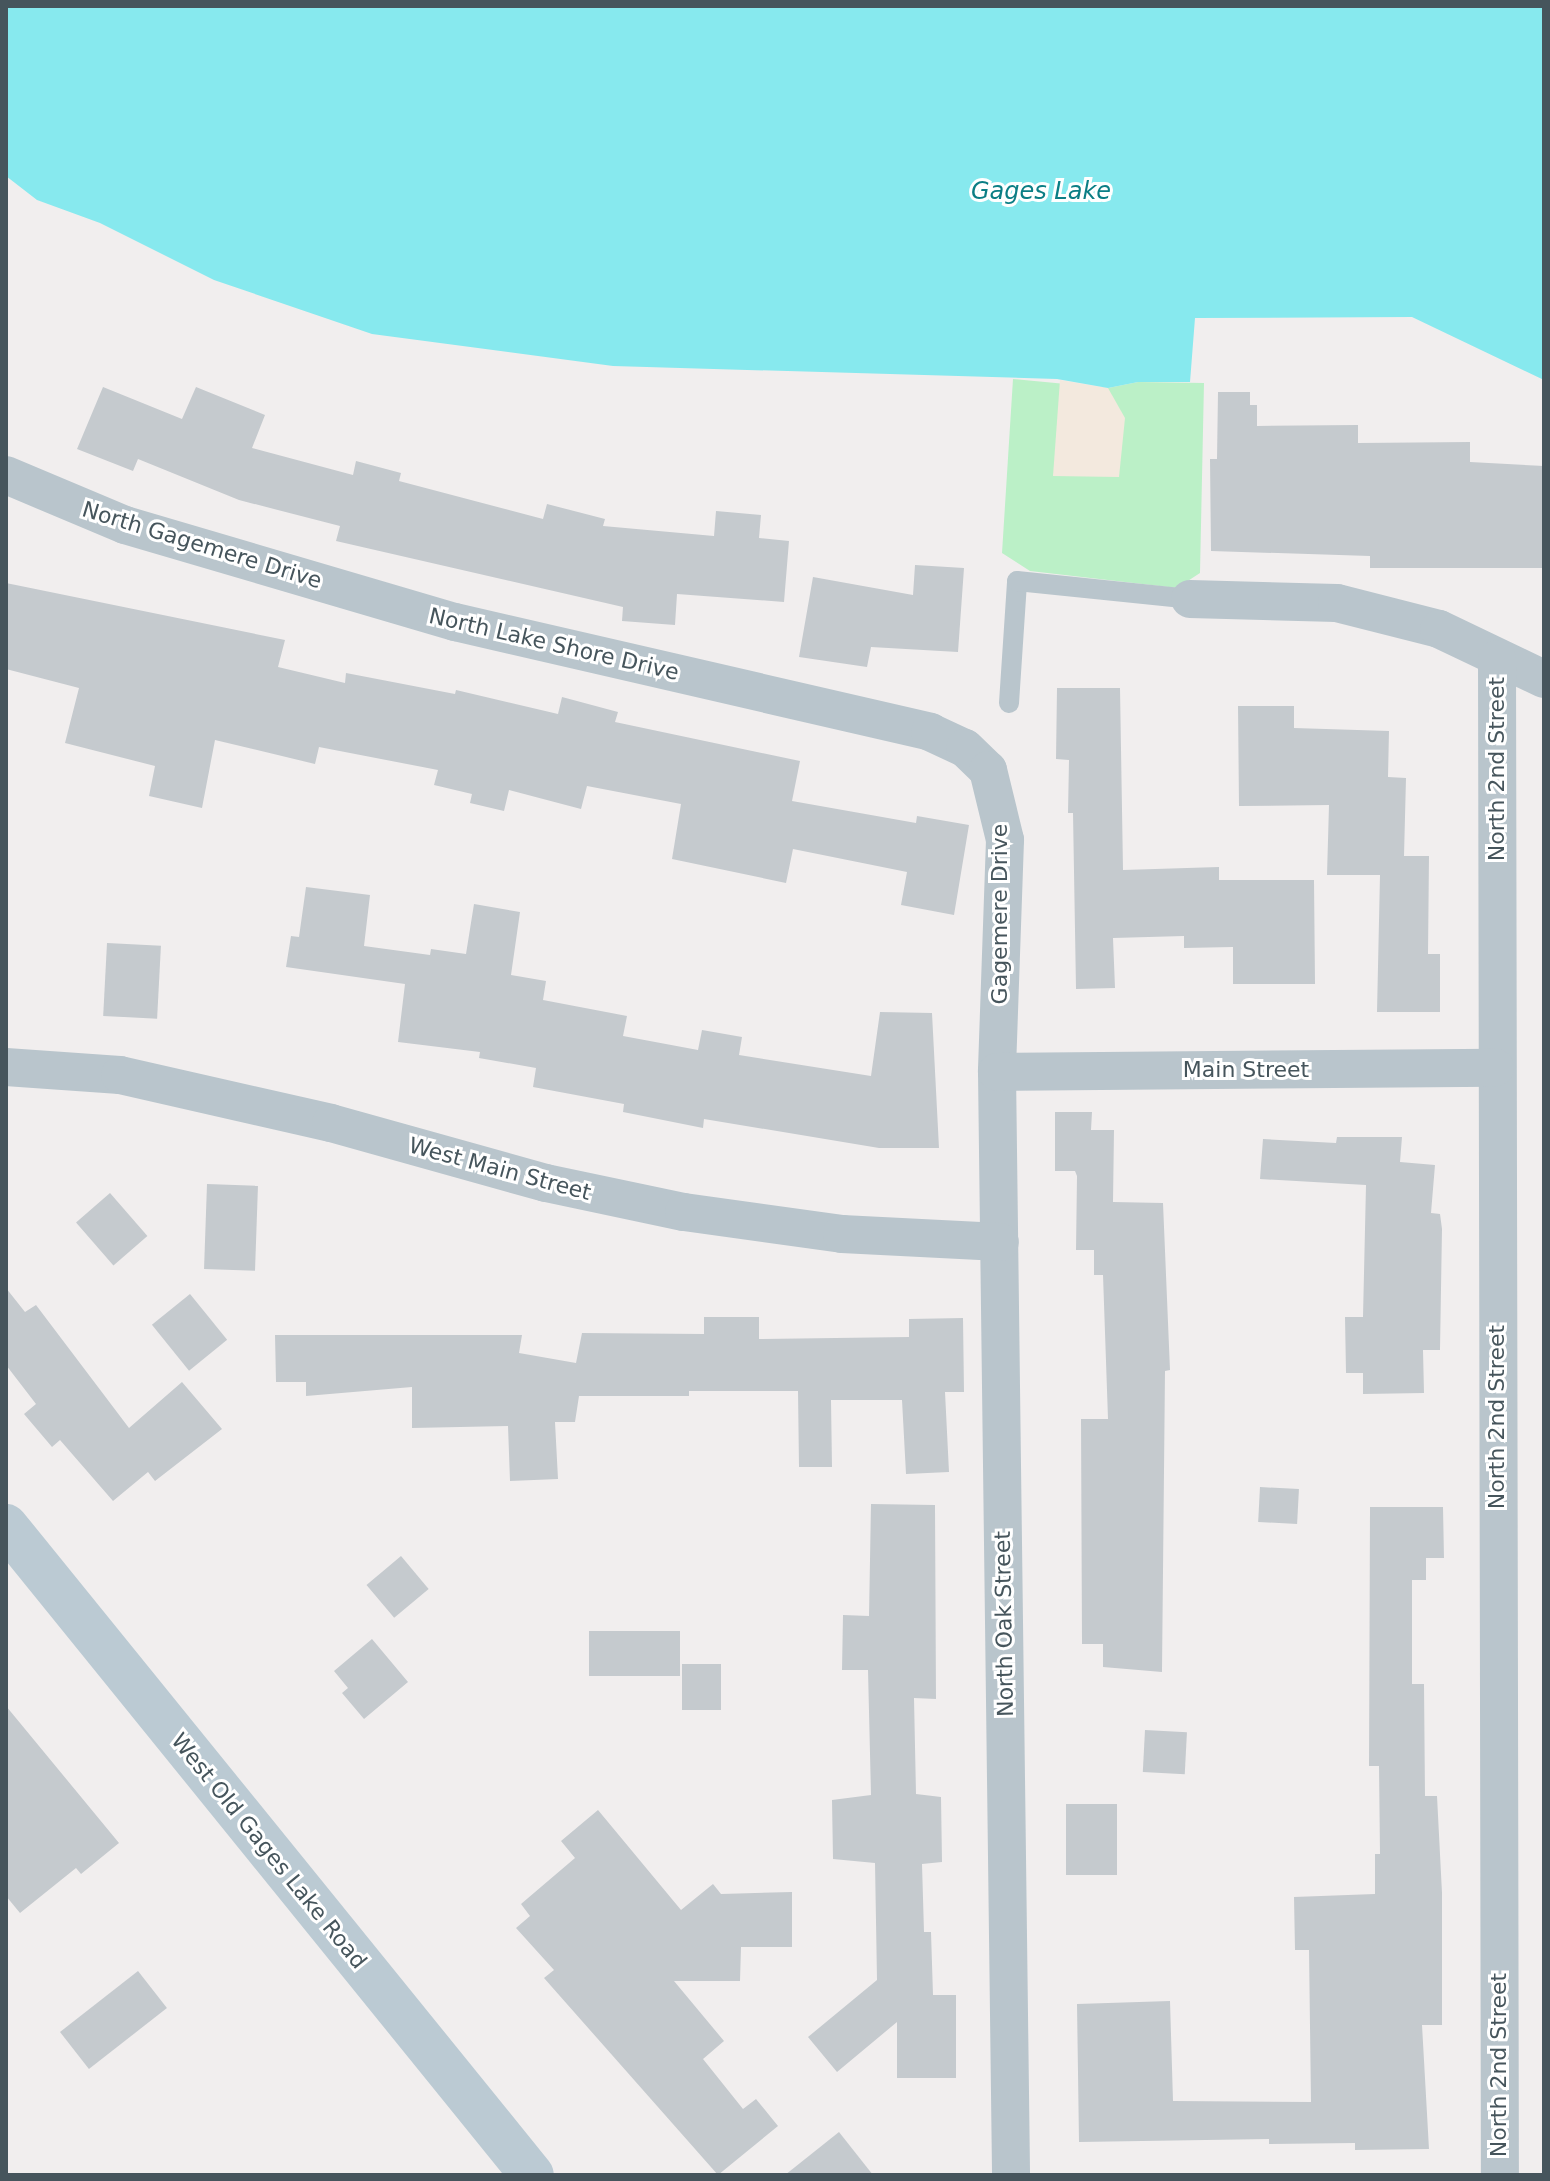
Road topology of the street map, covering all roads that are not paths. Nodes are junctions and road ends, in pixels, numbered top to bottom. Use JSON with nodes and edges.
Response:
{"nodes":[{"id":1,"x":6,"y":475,"type":"edge"},
{"id":2,"x":356,"y":593,"type":"joint"},
{"id":3,"x":1190,"y":599,"type":"joint"},
{"id":4,"x":1497,"y":659,"type":"junction"},
{"id":5,"x":1544,"y":679,"type":"edge"},
{"id":6,"x":753,"y":691,"type":"joint"},
{"id":7,"x":1009,"y":703,"type":"dead end"},
{"id":8,"x":6,"y":1067,"type":"edge"},
{"id":9,"x":1495,"y":1068,"type":"junction"},
{"id":10,"x":997,"y":1072,"type":"junction"},
{"id":11,"x":1000,"y":1242,"type":"junction"},
{"id":12,"x":6,"y":1526,"type":"edge"},
{"id":13,"x":532,"y":2175,"type":"edge"},
{"id":14,"x":1011,"y":2175,"type":"edge"},
{"id":15,"x":1500,"y":2175,"type":"edge"}],
"edges":[{"from":1,"to":2,"type":"street","name":"North Gagemere Drive"},
{"from":2,"to":6,"type":"street","name":"North Lake Shore Drive"},
{"from":3,"to":4,"type":"street"},
{"from":3,"to":7,"type":"lane"},
{"from":4,"to":5,"type":"street"},
{"from":4,"to":9,"type":"street","name":"North 2nd Street"},
{"from":6,"to":10,"type":"street","name":"Gagemere Drive"},
{"from":8,"to":11,"type":"street","name":"West Main Street"},
{"from":9,"to":10,"type":"street","name":"Main Street"},
{"from":9,"to":15,"type":"street","name":"North 2nd Street"},
{"from":10,"to":11,"type":"street","name":"North Oak Street"},
{"from":11,"to":14,"type":"street","name":"North Oak Street"},
{"from":12,"to":13,"type":"street","name":"West Old Gages Lake Road"}]}
